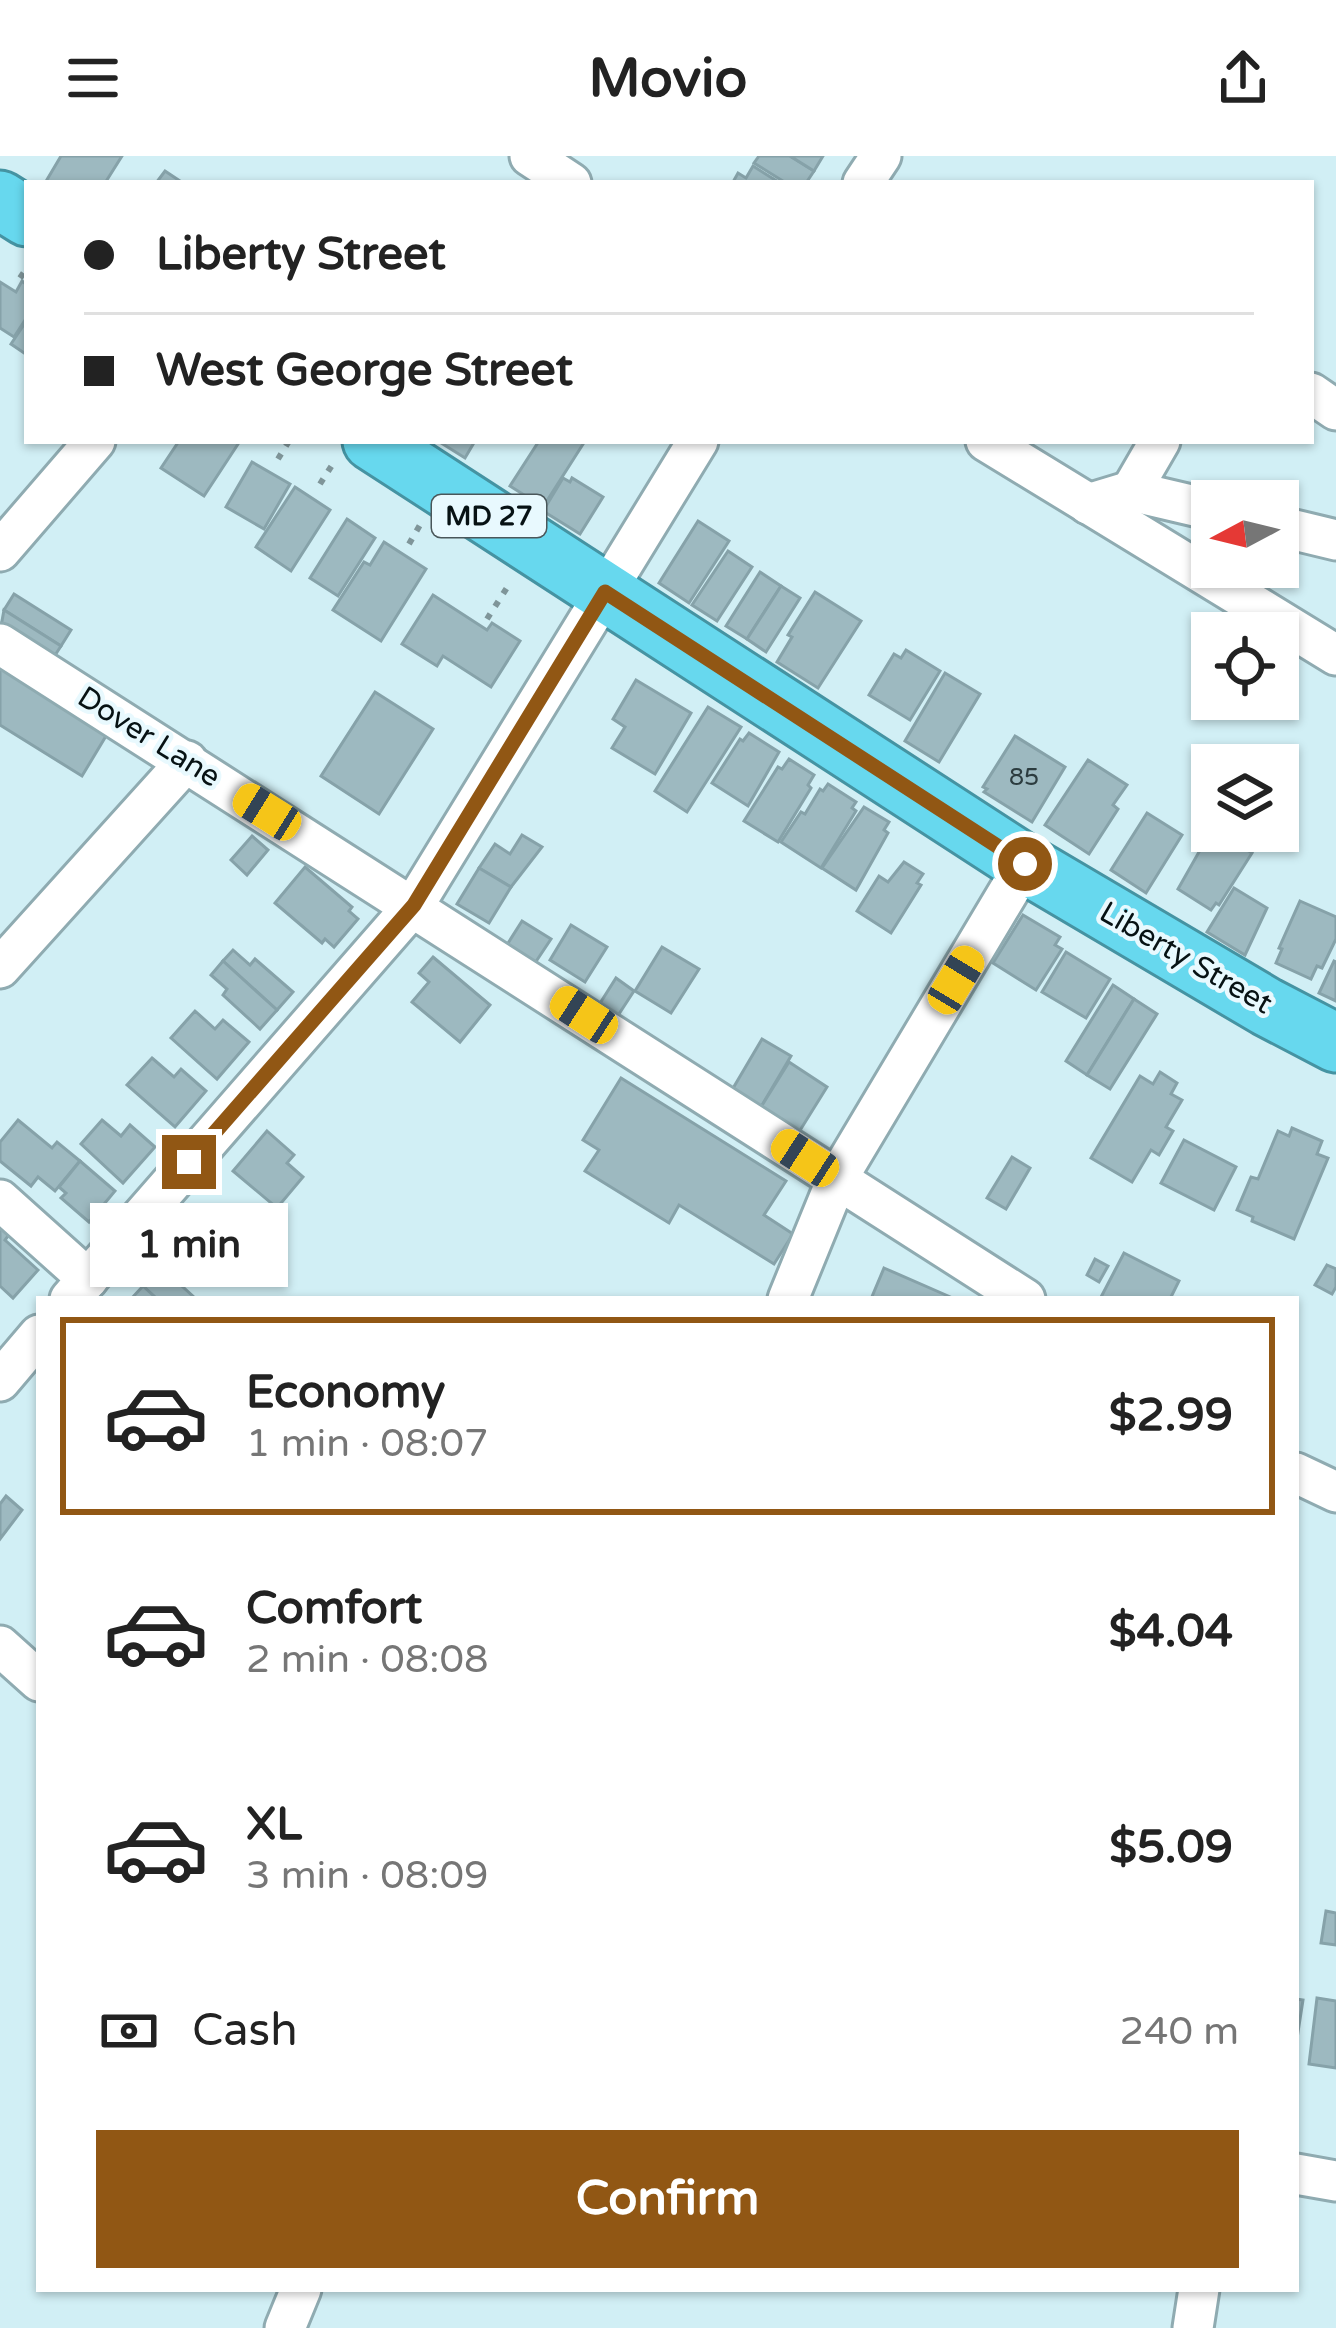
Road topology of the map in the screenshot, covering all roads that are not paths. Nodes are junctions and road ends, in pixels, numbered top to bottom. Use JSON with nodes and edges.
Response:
{"nodes":[{"id":1,"x":530,"y":156,"type":"edge"},
{"id":2,"x":566,"y":180,"type":"edge"},
{"id":3,"x":92,"y":444,"type":"edge"},
{"id":4,"x":696,"y":444,"type":"edge"},
{"id":5,"x":991,"y":444,"type":"edge"},
{"id":6,"x":1158,"y":444,"type":"edge"},
{"id":7,"x":354,"y":450,"type":"edge"},
{"id":8,"x":1131,"y":491,"type":"junction"},
{"id":9,"x":1088,"y":504,"type":"junction"},
{"id":10,"x":1191,"y":505,"type":"edge"},
{"id":11,"x":1299,"y":531,"type":"edge"},
{"id":12,"x":1336,"y":540,"type":"edge"},
{"id":13,"x":0,"y":551,"type":"edge"},
{"id":14,"x":605,"y":592,"type":"junction"},
{"id":15,"x":0,"y":644,"type":"edge"},
{"id":16,"x":1336,"y":656,"type":"edge"},
{"id":17,"x":187,"y":761,"type":"junction"},
{"id":18,"x":1025,"y":864,"type":"junction"},
{"id":19,"x":414,"y":905,"type":"junction"},
{"id":20,"x":5,"y":952,"type":"edge"},
{"id":21,"x":1336,"y":1043,"type":"edge"},
{"id":22,"x":837,"y":1179,"type":"junction"},
{"id":23,"x":0,"y":1200,"type":"edge"},
{"id":24,"x":79,"y":1289,"type":"edge"},
{"id":25,"x":789,"y":1296,"type":"edge"},
{"id":26,"x":1020,"y":1296,"type":"edge"},
{"id":27,"x":36,"y":1339,"type":"edge"},
{"id":28,"x":0,"y":1381,"type":"edge"},
{"id":29,"x":1299,"y":1474,"type":"edge"},
{"id":30,"x":1336,"y":1492,"type":"edge"},
{"id":31,"x":0,"y":1646,"type":"edge"},
{"id":32,"x":36,"y":1678,"type":"edge"},
{"id":33,"x":1299,"y":2175,"type":"edge"},
{"id":34,"x":1336,"y":2181,"type":"edge"},
{"id":35,"x":301,"y":2292,"type":"edge"},
{"id":36,"x":1198,"y":2292,"type":"edge"},
{"id":37,"x":285,"y":2328,"type":"edge"},
{"id":38,"x":1192,"y":2328,"type":"edge"}],
"edges":[{"from":1,"to":2,"type":"street"},
{"from":3,"to":13,"type":"street"},
{"from":4,"to":14,"type":"street"},
{"from":5,"to":9,"type":"street"},
{"from":6,"to":8,"type":"street"},
{"from":7,"to":14,"type":"highway","name":"Liberty Street","number":"MD 27"},
{"from":8,"to":9,"type":"street"},
{"from":8,"to":10,"type":"street"},
{"from":9,"to":16,"type":"street"},
{"from":11,"to":12,"type":"street"},
{"from":14,"to":18,"type":"highway","name":"Liberty Street","number":"MD 27"},
{"from":14,"to":19,"type":"street"},
{"from":15,"to":17,"type":"street","name":"Dover Lane"},
{"from":17,"to":19,"type":"street","name":"Dover Lane"},
{"from":17,"to":20,"type":"street"},
{"from":18,"to":21,"type":"highway","name":"Liberty Street","number":"MD 27"},
{"from":18,"to":22,"type":"street"},
{"from":19,"to":22,"type":"street","name":"Dover Lane"},
{"from":19,"to":24,"type":"street"},
{"from":22,"to":25,"type":"street"},
{"from":22,"to":26,"type":"street","name":"Dover Lane"},
{"from":23,"to":24,"type":"street"},
{"from":27,"to":28,"type":"street"},
{"from":29,"to":30,"type":"street"},
{"from":31,"to":32,"type":"street"},
{"from":33,"to":34,"type":"street"},
{"from":35,"to":37,"type":"street"},
{"from":36,"to":38,"type":"street"}]}
